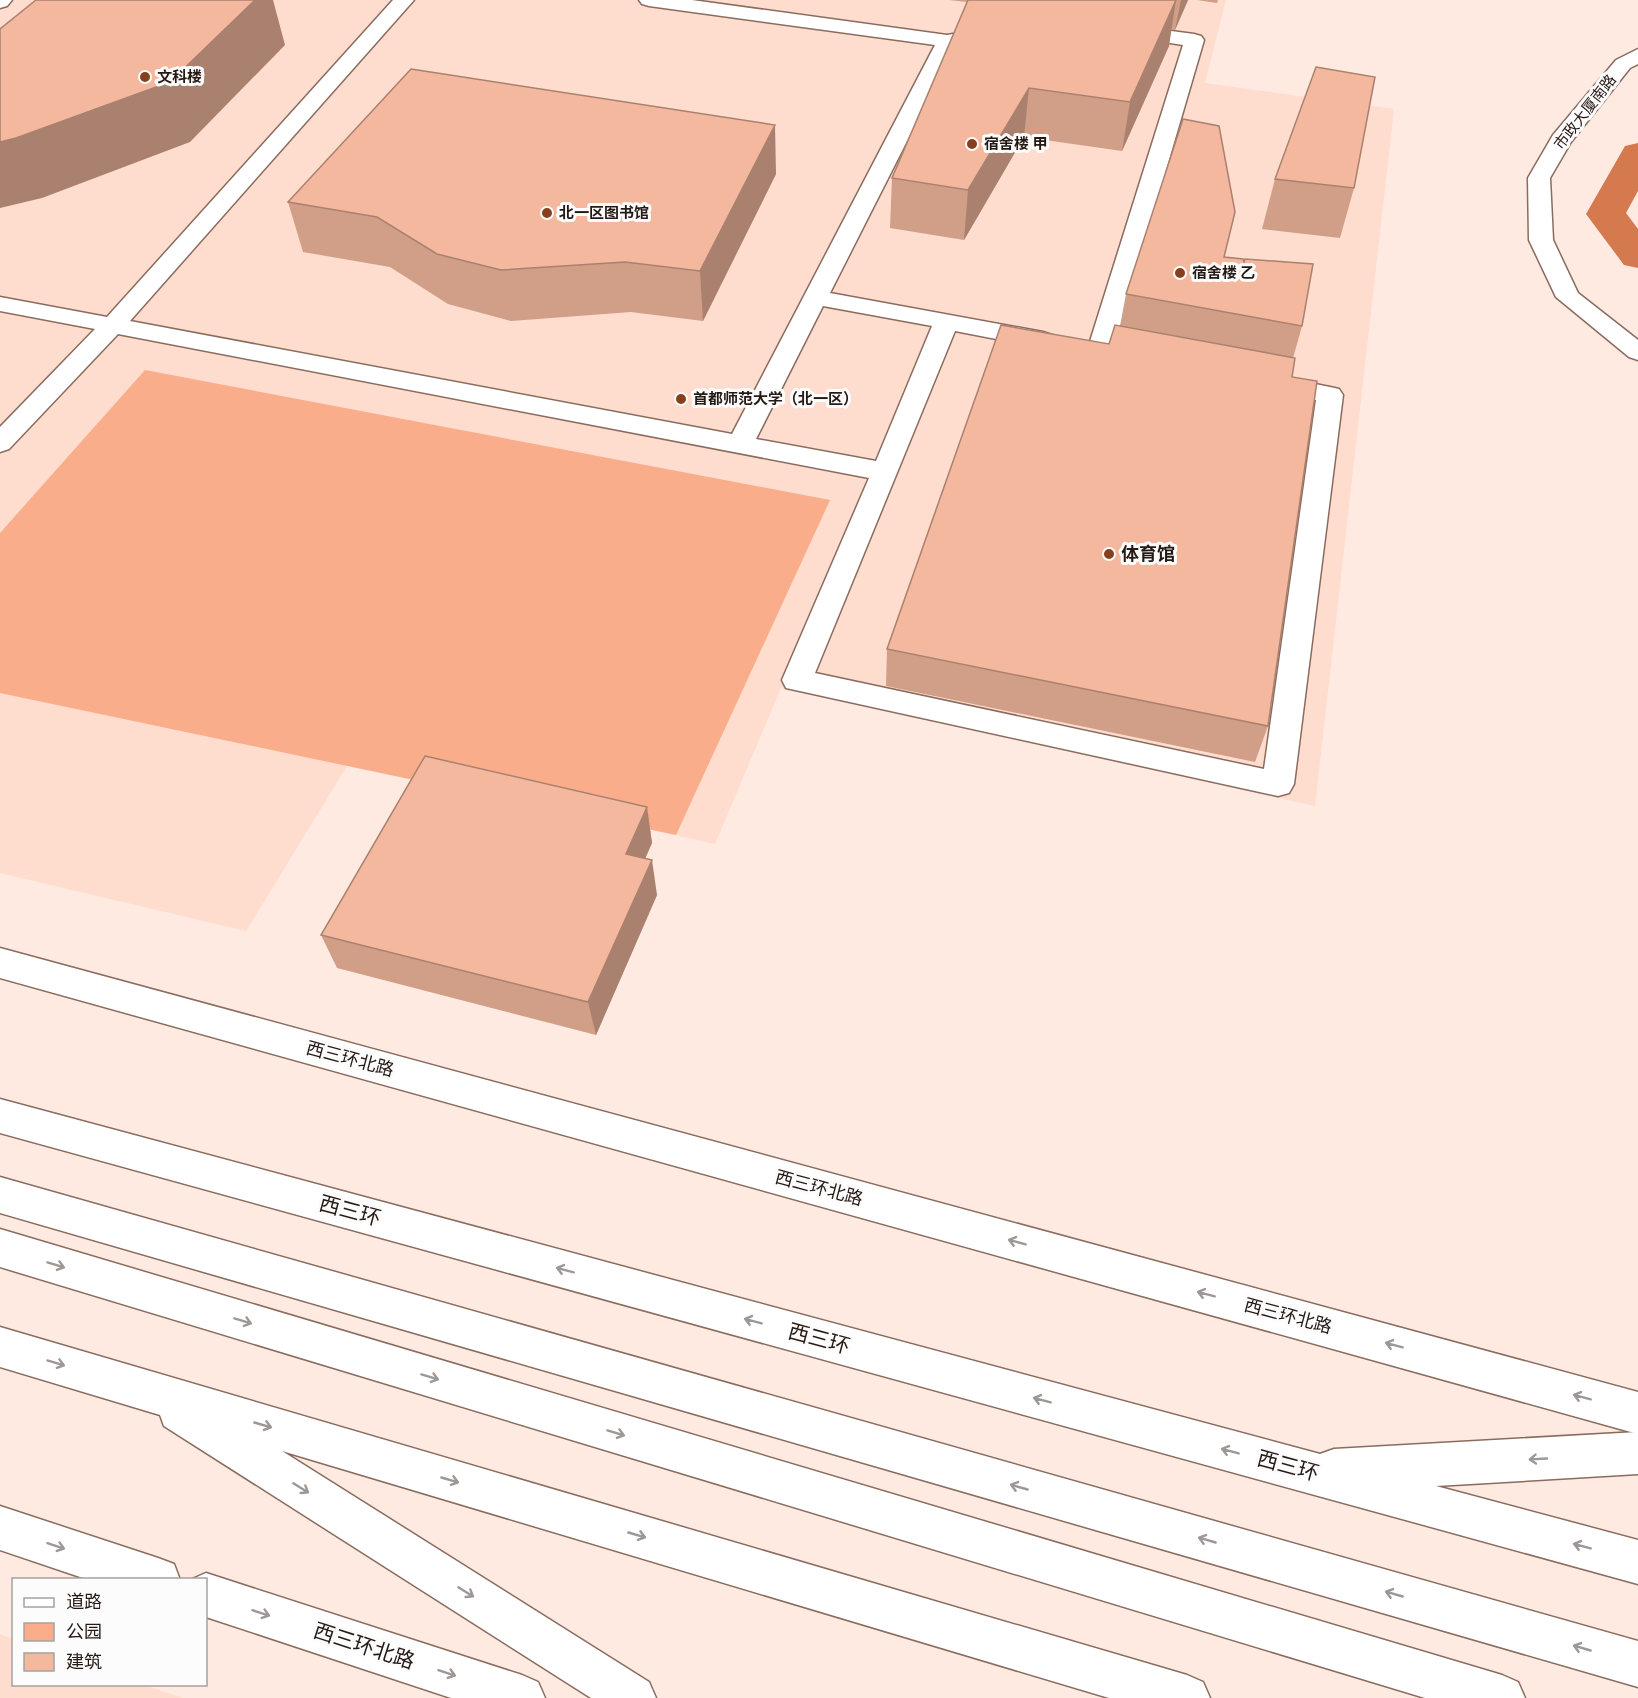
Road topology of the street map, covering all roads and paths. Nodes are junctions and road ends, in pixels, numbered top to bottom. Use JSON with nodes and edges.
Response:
{"nodes":[{"id":1,"x":404,"y":0,"type":"edge"},
{"id":2,"x":649,"y":0,"type":"edge"},
{"id":3,"x":1102,"y":28,"type":"edge"},
{"id":4,"x":1012,"y":30,"type":"edge"},
{"id":5,"x":947,"y":41,"type":"junction"},
{"id":6,"x":1638,"y":55,"type":"edge"},
{"id":7,"x":815,"y":297,"type":"junction"},
{"id":8,"x":0,"y":304,"type":"edge"},
{"id":9,"x":946,"y":322,"type":"junction"},
{"id":10,"x":113,"y":325,"type":"junction"},
{"id":11,"x":1638,"y":352,"type":"edge"},
{"id":12,"x":1250,"y":380,"type":"edge"},
{"id":13,"x":0,"y":443,"type":"edge"},
{"id":14,"x":740,"y":444,"type":"junction"},
{"id":15,"x":885,"y":472,"type":"junction"},
{"id":16,"x":0,"y":963,"type":"edge"},
{"id":17,"x":0,"y":1116,"type":"edge"},
{"id":18,"x":0,"y":1195,"type":"edge"},
{"id":19,"x":0,"y":1248,"type":"edge"},
{"id":20,"x":0,"y":1347,"type":"edge"},
{"id":21,"x":145,"y":1390,"type":"junction"},
{"id":22,"x":1638,"y":1413,"type":"edge"},
{"id":23,"x":1638,"y":1453,"type":"edge"},
{"id":24,"x":1307,"y":1472,"type":"junction"},
{"id":25,"x":0,"y":1528,"type":"edge"},
{"id":26,"x":1638,"y":1562,"type":"edge"},
{"id":27,"x":152,"y":1578,"type":"edge"},
{"id":28,"x":207,"y":1595,"type":"edge"},
{"id":29,"x":1638,"y":1664,"type":"edge"},
{"id":30,"x":522,"y":1698,"type":"edge"},
{"id":31,"x":633,"y":1698,"type":"edge"},
{"id":32,"x":1187,"y":1698,"type":"edge"},
{"id":33,"x":1502,"y":1698,"type":"edge"}],
"edges":[{"from":1,"to":10,"type":"main road"},
{"from":2,"to":5,"type":"main road"},
{"from":3,"to":9,"type":"main road"},
{"from":4,"to":5,"type":"main road"},
{"from":5,"to":7,"type":"main road"},
{"from":6,"to":11,"type":"main road","name":"市政大厦南路"},
{"from":7,"to":9,"type":"main road"},
{"from":7,"to":14,"type":"main road"},
{"from":8,"to":10,"type":"main road"},
{"from":9,"to":15,"type":"main road"},
{"from":10,"to":13,"type":"main road"},
{"from":10,"to":14,"type":"main road"},
{"from":12,"to":15,"type":"main road"},
{"from":14,"to":15,"type":"main road"},
{"from":22,"to":16,"type":"main road","name":"西三环北路","one_way":true},
{"from":24,"to":17,"type":"main road","name":"西三环","one_way":true},
{"from":29,"to":18,"type":"main road","one_way":true},
{"from":19,"to":33,"type":"main road","one_way":true},
{"from":20,"to":21,"type":"main road","one_way":true},
{"from":21,"to":31,"type":"main road","one_way":true},
{"from":21,"to":32,"type":"main road","one_way":true},
{"from":23,"to":24,"type":"main road","one_way":true},
{"from":26,"to":24,"type":"main road","name":"西三环","one_way":true},
{"from":25,"to":27,"type":"main road","one_way":true},
{"from":28,"to":30,"type":"main road","name":"西三环北路","one_way":true}]}
